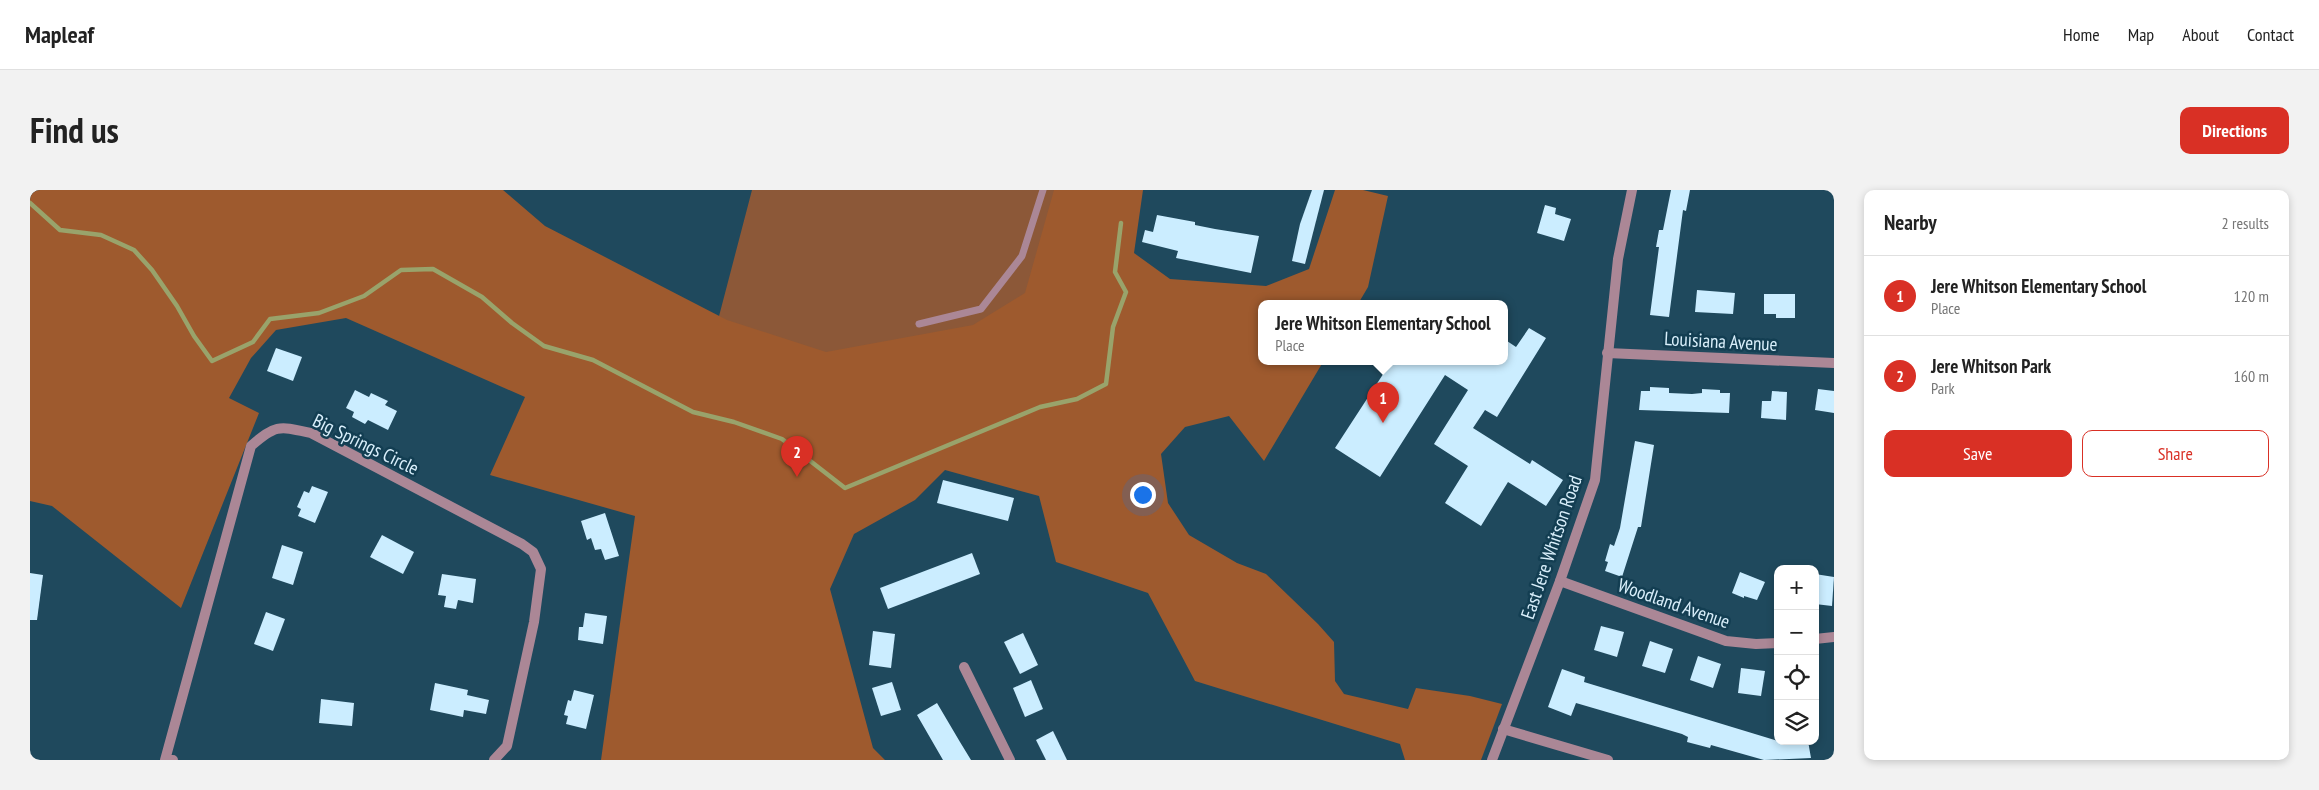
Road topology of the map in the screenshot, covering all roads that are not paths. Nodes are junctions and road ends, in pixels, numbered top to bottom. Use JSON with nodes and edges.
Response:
{"nodes":[{"id":1,"x":1043,"y":190,"type":"edge"},
{"id":2,"x":1632,"y":190,"type":"edge"},
{"id":3,"x":918,"y":324,"type":"dead end"},
{"id":4,"x":1607,"y":353,"type":"junction"},
{"id":5,"x":1834,"y":363,"type":"edge"},
{"id":6,"x":1560,"y":581,"type":"junction"},
{"id":7,"x":1834,"y":638,"type":"edge"},
{"id":8,"x":1819,"y":639,"type":"edge"},
{"id":9,"x":1774,"y":642,"type":"edge"},
{"id":10,"x":964,"y":667,"type":"dead end"},
{"id":11,"x":1503,"y":729,"type":"junction"},
{"id":12,"x":165,"y":760,"type":"edge"},
{"id":13,"x":172,"y":760,"type":"edge"},
{"id":14,"x":494,"y":760,"type":"edge"},
{"id":15,"x":1010,"y":760,"type":"edge"},
{"id":16,"x":1492,"y":760,"type":"edge"},
{"id":17,"x":1608,"y":760,"type":"edge"}],
"edges":[{"from":1,"to":3,"type":"lane"},
{"from":2,"to":4,"type":"street","name":"East Jere Whitson Road"},
{"from":4,"to":5,"type":"street","name":"Louisiana Avenue"},
{"from":4,"to":6,"type":"street","name":"East Jere Whitson Road"},
{"from":6,"to":9,"type":"street","name":"Woodland Avenue"},
{"from":6,"to":11,"type":"street","name":"East Jere Whitson Road"},
{"from":7,"to":8,"type":"street"},
{"from":10,"to":15,"type":"street"},
{"from":11,"to":16,"type":"street","name":"East Jere Whitson Road"},
{"from":11,"to":17,"type":"street"},
{"from":12,"to":13,"type":"street","name":"Big Springs Circle"},
{"from":12,"to":14,"type":"street","name":"Big Springs Circle"}]}
